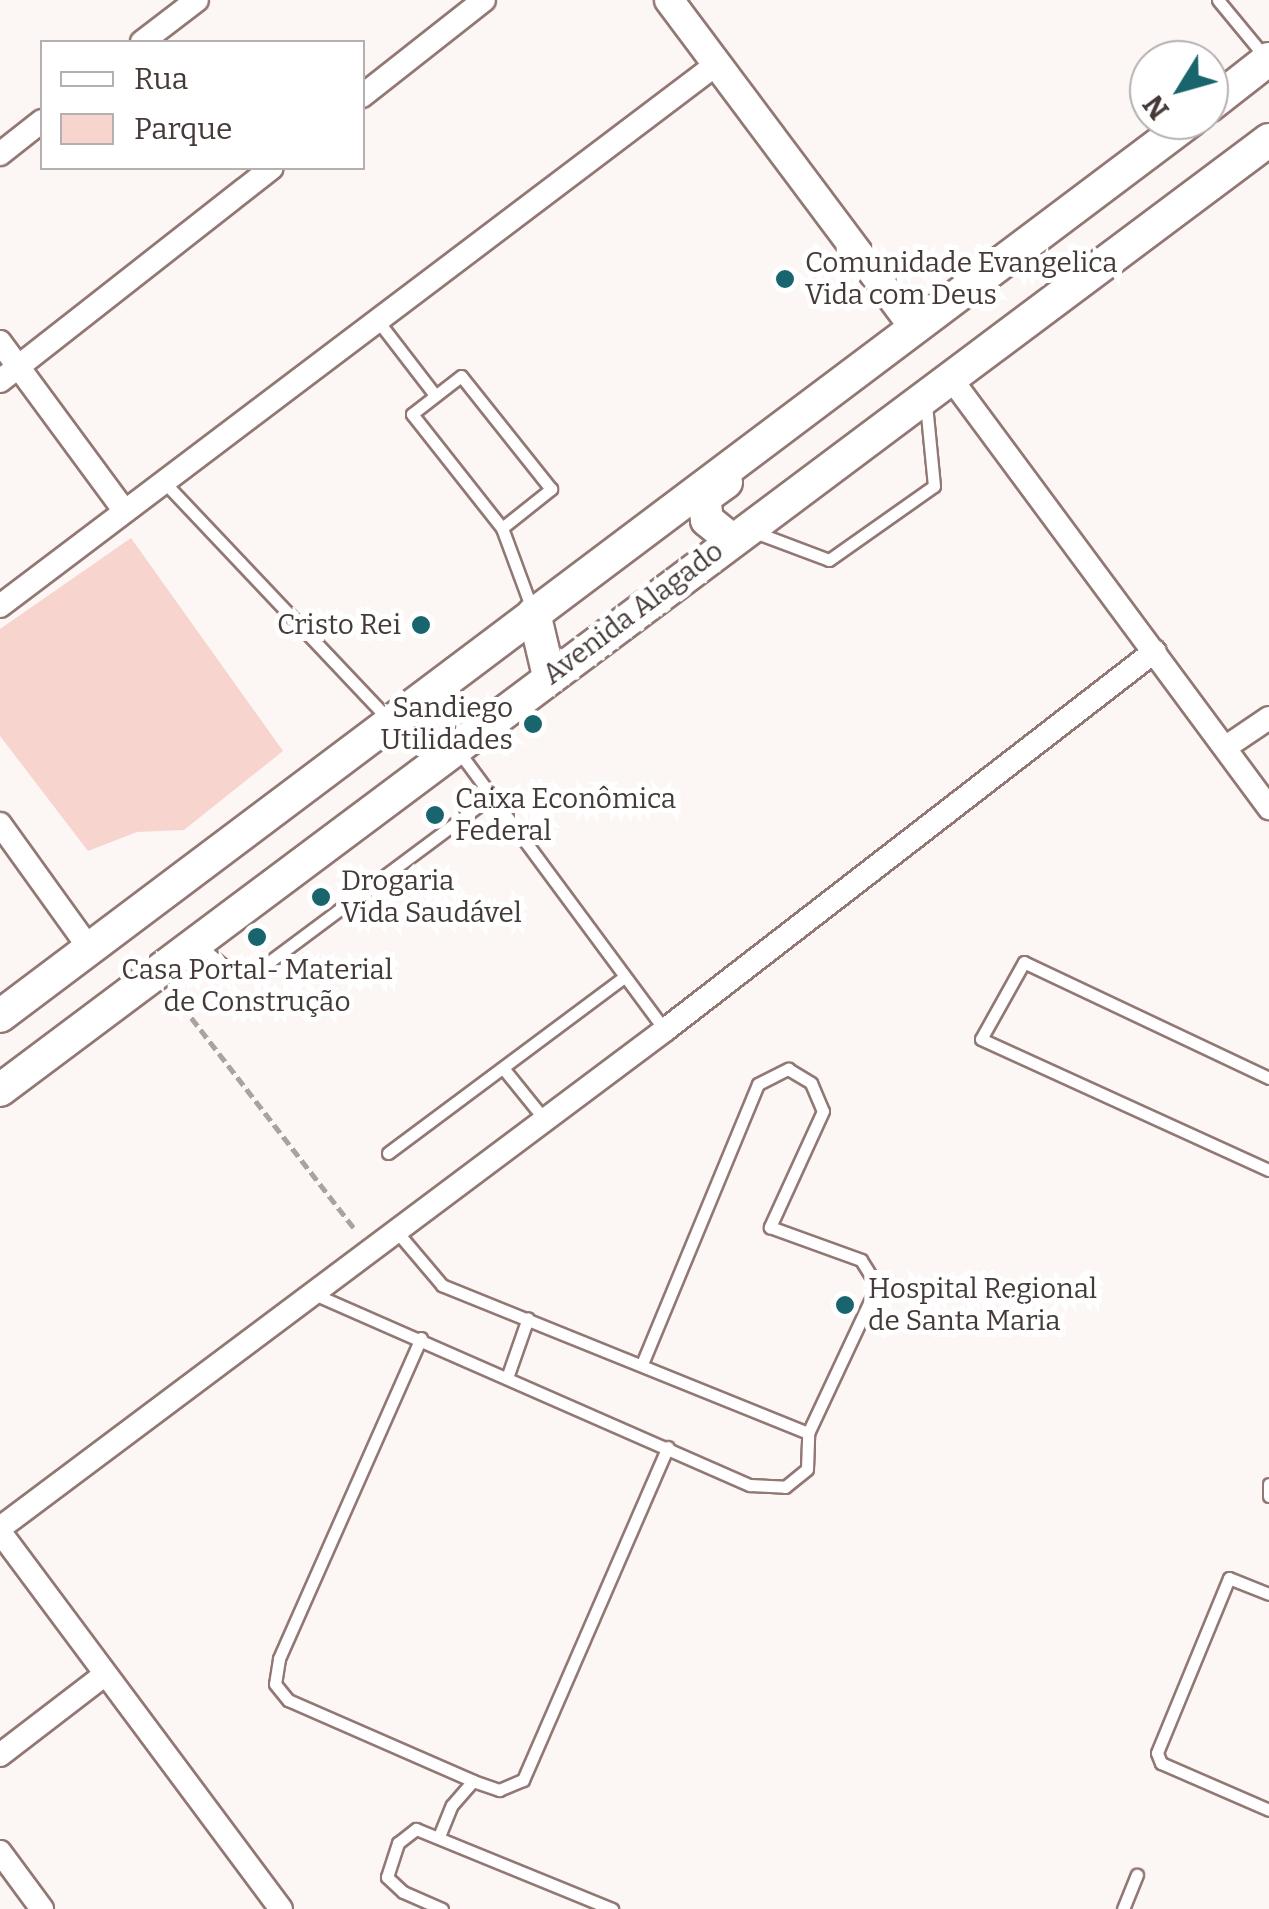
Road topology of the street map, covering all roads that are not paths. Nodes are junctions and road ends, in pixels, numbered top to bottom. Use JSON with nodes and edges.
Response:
{"nodes":[{"id":1,"x":197,"y":0,"type":"edge"},
{"id":2,"x":484,"y":0,"type":"edge"},
{"id":3,"x":669,"y":0,"type":"edge"},
{"id":4,"x":1218,"y":0,"type":"edge"},
{"id":5,"x":145,"y":40,"type":"edge"},
{"id":6,"x":1268,"y":60,"type":"edge"},
{"id":7,"x":716,"y":64,"type":"junction"},
{"id":8,"x":1229,"y":90,"type":"edge"},
{"id":9,"x":365,"y":94,"type":"edge"},
{"id":10,"x":40,"y":123,"type":"edge"},
{"id":11,"x":1163,"y":140,"type":"edge"},
{"id":12,"x":1269,"y":140,"type":"edge"},
{"id":13,"x":0,"y":154,"type":"edge"},
{"id":14,"x":269,"y":170,"type":"edge"},
{"id":15,"x":378,"y":321,"type":"junction"},
{"id":16,"x":913,"y":326,"type":"junction"},
{"id":17,"x":0,"y":342,"type":"edge"},
{"id":18,"x":10,"y":374,"type":"edge"},
{"id":19,"x":939,"y":390,"type":"junction"},
{"id":20,"x":826,"y":395,"type":"junction"},
{"id":21,"x":436,"y":396,"type":"junction"},
{"id":22,"x":166,"y":483,"type":"junction"},
{"id":23,"x":124,"y":510,"type":"junction"},
{"id":24,"x":502,"y":528,"type":"junction"},
{"id":25,"x":740,"y":534,"type":"junction"},
{"id":26,"x":0,"y":606,"type":"edge"},
{"id":27,"x":534,"y":613,"type":"junction"},
{"id":28,"x":1156,"y":652,"type":"junction"},
{"id":29,"x":549,"y":676,"type":"junction"},
{"id":30,"x":1269,"y":718,"type":"edge"},
{"id":31,"x":391,"y":722,"type":"junction"},
{"id":32,"x":454,"y":744,"type":"junction"},
{"id":33,"x":1226,"y":747,"type":"junction"},
{"id":34,"x":492,"y":796,"type":"junction"},
{"id":35,"x":1269,"y":808,"type":"edge"},
{"id":36,"x":0,"y":824,"type":"edge"},
{"id":37,"x":196,"y":942,"type":"junction"},
{"id":38,"x":89,"y":948,"type":"junction"},
{"id":39,"x":623,"y":978,"type":"junction"},
{"id":40,"x":0,"y":1016,"type":"edge"},
{"id":41,"x":665,"y":1030,"type":"junction"},
{"id":42,"x":503,"y":1068,"type":"junction"},
{"id":43,"x":1269,"y":1078,"type":"edge"},
{"id":44,"x":0,"y":1090,"type":"edge"},
{"id":45,"x":545,"y":1120,"type":"junction"},
{"id":46,"x":388,"y":1153,"type":"dead end"},
{"id":47,"x":1269,"y":1170,"type":"edge"},
{"id":48,"x":397,"y":1232,"type":"junction"},
{"id":49,"x":310,"y":1293,"type":"junction"},
{"id":50,"x":528,"y":1318,"type":"junction"},
{"id":51,"x":421,"y":1338,"type":"junction"},
{"id":52,"x":642,"y":1364,"type":"junction"},
{"id":53,"x":508,"y":1376,"type":"junction"},
{"id":54,"x":808,"y":1434,"type":"junction"},
{"id":55,"x":668,"y":1447,"type":"junction"},
{"id":56,"x":1269,"y":1484,"type":"edge"},
{"id":57,"x":1269,"y":1496,"type":"edge"},
{"id":58,"x":0,"y":1530,"type":"edge"},
{"id":59,"x":1269,"y":1594,"type":"edge"},
{"id":60,"x":103,"y":1676,"type":"junction"},
{"id":61,"x":0,"y":1754,"type":"edge"},
{"id":62,"x":473,"y":1782,"type":"junction"},
{"id":63,"x":1269,"y":1810,"type":"edge"},
{"id":64,"x":440,"y":1834,"type":"junction"},
{"id":65,"x":0,"y":1852,"type":"edge"},
{"id":66,"x":1137,"y":1875,"type":"dead end"},
{"id":67,"x":42,"y":1909,"type":"edge"},
{"id":68,"x":281,"y":1909,"type":"edge"},
{"id":69,"x":442,"y":1909,"type":"edge"},
{"id":70,"x":612,"y":1909,"type":"edge"},
{"id":71,"x":1123,"y":1909,"type":"edge"}],
"edges":[{"from":1,"to":5,"type":"street"},
{"from":2,"to":9,"type":"street"},
{"from":3,"to":7,"type":"street"},
{"from":4,"to":6,"type":"lane"},
{"from":6,"to":8,"type":"main road"},
{"from":7,"to":15,"type":"street"},
{"from":7,"to":16,"type":"street"},
{"from":10,"to":13,"type":"street"},
{"from":11,"to":16,"type":"main road"},
{"from":12,"to":19,"type":"main road","name":"Avenida Alagado"},
{"from":14,"to":18,"type":"street"},
{"from":15,"to":21,"type":"lane"},
{"from":15,"to":22,"type":"street"},
{"from":16,"to":20,"type":"main road"},
{"from":17,"to":18,"type":"street"},
{"from":18,"to":23,"type":"street"},
{"from":19,"to":25,"type":"main road","name":"Avenida Alagado"},
{"from":19,"to":25,"type":"lane"},
{"from":19,"to":28,"type":"street"},
{"from":20,"to":25,"type":"main road"},
{"from":20,"to":27,"type":"main road"},
{"from":21,"to":24,"type":"lane"},
{"from":21,"to":24,"type":"lane"},
{"from":22,"to":23,"type":"street"},
{"from":22,"to":31,"type":"lane"},
{"from":23,"to":26,"type":"street"},
{"from":24,"to":27,"type":"lane"},
{"from":25,"to":29,"type":"main road","name":"Avenida Alagado"},
{"from":27,"to":29,"type":"main road"},
{"from":27,"to":31,"type":"main road"},
{"from":28,"to":33,"type":"street"},
{"from":28,"to":41,"type":"street"},
{"from":29,"to":32,"type":"main road","name":"Avenida Alagado"},
{"from":30,"to":33,"type":"street"},
{"from":31,"to":38,"type":"main road"},
{"from":32,"to":34,"type":"lane"},
{"from":32,"to":37,"type":"main road","name":"Avenida Alagado"},
{"from":33,"to":35,"type":"street"},
{"from":34,"to":37,"type":"lane"},
{"from":34,"to":39,"type":"lane"},
{"from":36,"to":38,"type":"street"},
{"from":37,"to":44,"type":"main road","name":"Avenida Alagado"},
{"from":38,"to":40,"type":"main road"},
{"from":39,"to":41,"type":"lane"},
{"from":39,"to":42,"type":"lane"},
{"from":41,"to":45,"type":"street"},
{"from":42,"to":45,"type":"lane"},
{"from":42,"to":46,"type":"lane"},
{"from":43,"to":47,"type":"lane"},
{"from":45,"to":48,"type":"street"},
{"from":48,"to":49,"type":"street"},
{"from":48,"to":50,"type":"lane"},
{"from":49,"to":51,"type":"lane"},
{"from":49,"to":58,"type":"street"},
{"from":50,"to":52,"type":"lane"},
{"from":50,"to":53,"type":"lane"},
{"from":51,"to":53,"type":"lane"},
{"from":51,"to":62,"type":"lane"},
{"from":52,"to":54,"type":"lane"},
{"from":52,"to":54,"type":"lane"},
{"from":53,"to":55,"type":"lane"},
{"from":54,"to":55,"type":"lane"},
{"from":55,"to":62,"type":"lane"},
{"from":56,"to":57,"type":"lane"},
{"from":58,"to":60,"type":"street"},
{"from":59,"to":63,"type":"lane"},
{"from":60,"to":61,"type":"street"},
{"from":60,"to":68,"type":"street"},
{"from":62,"to":64,"type":"lane"},
{"from":64,"to":69,"type":"lane"},
{"from":64,"to":70,"type":"lane"},
{"from":65,"to":67,"type":"street"},
{"from":66,"to":71,"type":"lane"}]}
